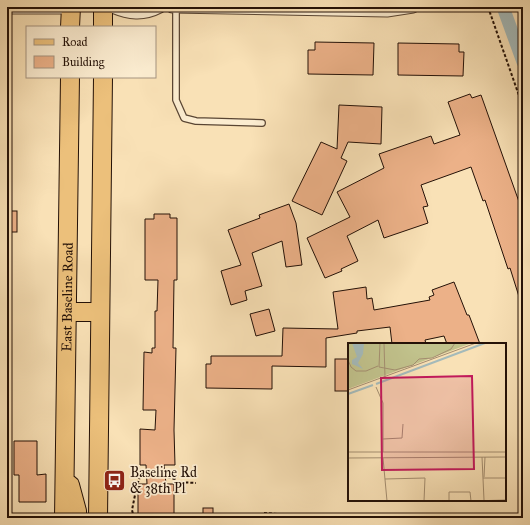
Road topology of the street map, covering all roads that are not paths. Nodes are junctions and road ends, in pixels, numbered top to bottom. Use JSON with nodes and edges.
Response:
{"nodes":[{"id":1,"x":73,"y":7,"type":"edge"},
{"id":2,"x":103,"y":7,"type":"edge"},
{"id":3,"x":112,"y":7,"type":"edge"},
{"id":4,"x":160,"y":7,"type":"edge"},
{"id":5,"x":172,"y":7,"type":"edge"},
{"id":6,"x":176,"y":7,"type":"edge"},
{"id":7,"x":413,"y":7,"type":"edge"},
{"id":8,"x":520,"y":7,"type":"edge"},
{"id":9,"x":7,"y":8,"type":"edge"},
{"id":10,"x":523,"y":14,"type":"edge"},
{"id":11,"x":70,"y":26,"type":"edge"},
{"id":12,"x":103,"y":26,"type":"edge"},
{"id":13,"x":70,"y":78,"type":"edge"},
{"id":14,"x":103,"y":78,"type":"edge"},
{"id":15,"x":262,"y":123,"type":"dead end"},
{"id":16,"x":67,"y":312,"type":"junction"},
{"id":17,"x":100,"y":312,"type":"junction"},
{"id":18,"x":65,"y":469,"type":"junction"},
{"id":19,"x":64,"y":518,"type":"edge"},
{"id":20,"x":77,"y":518,"type":"edge"},
{"id":21,"x":98,"y":518,"type":"edge"}],
"edges":[{"from":1,"to":9,"type":"street"},
{"from":1,"to":11,"type":"main road"},
{"from":2,"to":12,"type":"main road"},
{"from":3,"to":4,"type":"street"},
{"from":5,"to":6,"type":"street"},
{"from":6,"to":7,"type":"street"},
{"from":6,"to":15,"type":"lane"},
{"from":8,"to":10,"type":"lane"},
{"from":13,"to":16,"type":"main road","name":"East Baseline Road"},
{"from":14,"to":17,"type":"main road"},
{"from":16,"to":17,"type":"main road"},
{"from":16,"to":18,"type":"main road","name":"East Baseline Road"},
{"from":17,"to":21,"type":"main road"},
{"from":18,"to":19,"type":"main road","name":"East Baseline Road"},
{"from":18,"to":20,"type":"main road"}]}
